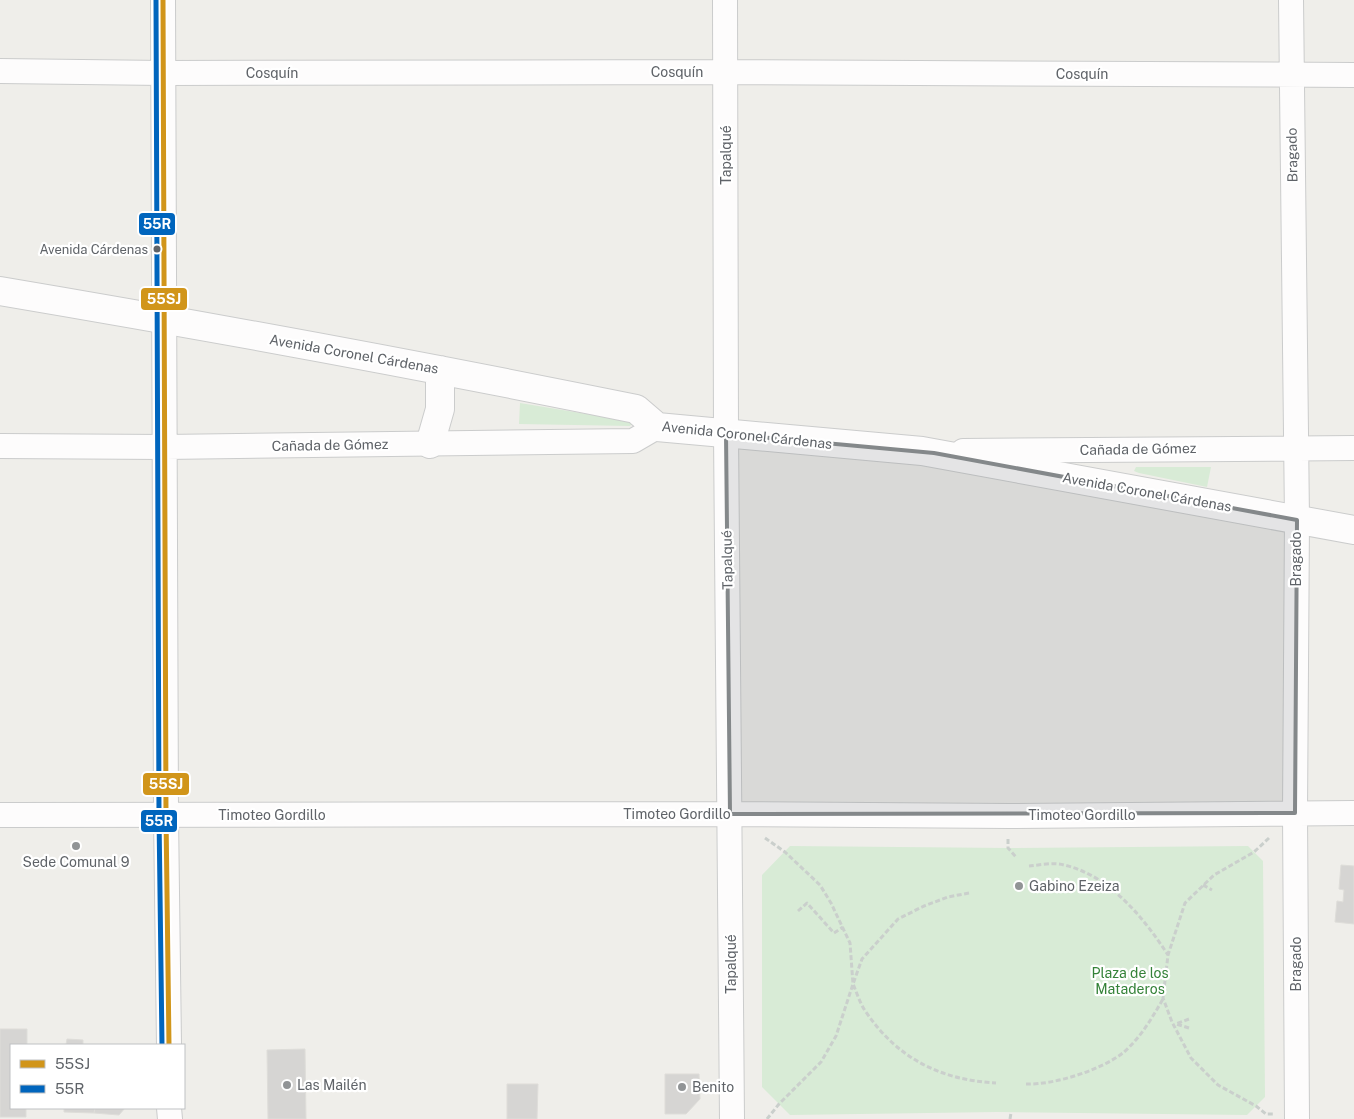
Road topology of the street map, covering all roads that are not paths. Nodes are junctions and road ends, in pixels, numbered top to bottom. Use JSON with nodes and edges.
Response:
{"nodes":[{"id":1,"x":163,"y":0,"type":"edge"},
{"id":2,"x":725,"y":0,"type":"edge"},
{"id":3,"x":1291,"y":0,"type":"edge"},
{"id":4,"x":0,"y":71,"type":"edge"},
{"id":5,"x":726,"y":72,"type":"junction"},
{"id":6,"x":163,"y":73,"type":"junction"},
{"id":7,"x":1291,"y":75,"type":"junction"},
{"id":8,"x":1354,"y":75,"type":"edge"},
{"id":9,"x":0,"y":291,"type":"edge"},
{"id":10,"x":165,"y":319,"type":"junction"},
{"id":11,"x":440,"y":370,"type":"junction"},
{"id":12,"x":658,"y":427,"type":"junction"},
{"id":13,"x":726,"y":434,"type":"junction"},
{"id":14,"x":430,"y":444,"type":"junction"},
{"id":15,"x":0,"y":446,"type":"edge"},
{"id":16,"x":165,"y":447,"type":"junction"},
{"id":17,"x":1295,"y":448,"type":"junction"},
{"id":18,"x":1354,"y":448,"type":"edge"},
{"id":19,"x":922,"y":451,"type":"junction"},
{"id":20,"x":1296,"y":520,"type":"junction"},
{"id":21,"x":1354,"y":530,"type":"edge"},
{"id":22,"x":730,"y":814,"type":"junction"},
{"id":23,"x":1295,"y":814,"type":"junction"},
{"id":24,"x":1354,"y":814,"type":"edge"},
{"id":25,"x":0,"y":815,"type":"edge"},
{"id":26,"x":166,"y":816,"type":"junction"},
{"id":27,"x":169,"y":1044,"type":"edge"},
{"id":28,"x":1296,"y":1116,"type":"edge"},
{"id":29,"x":732,"y":1119,"type":"edge"}],
"edges":[{"from":1,"to":6,"type":"street"},
{"from":2,"to":5,"type":"street","name":"Tapalqué"},
{"from":3,"to":7,"type":"street","name":"Bragado"},
{"from":4,"to":6,"type":"street","name":"Cosquín"},
{"from":5,"to":6,"type":"street","name":"Cosquín"},
{"from":5,"to":7,"type":"street","name":"Cosquín"},
{"from":5,"to":13,"type":"street","name":"Tapalqué"},
{"from":6,"to":10,"type":"street"},
{"from":7,"to":8,"type":"street","name":"Cosquín"},
{"from":7,"to":17,"type":"street","name":"Bragado"},
{"from":9,"to":10,"type":"street","name":"Avenida Coronel Cárdenas"},
{"from":10,"to":11,"type":"street","name":"Avenida Coronel Cárdenas"},
{"from":10,"to":16,"type":"street"},
{"from":11,"to":12,"type":"street","name":"Avenida Coronel Cárdenas"},
{"from":11,"to":14,"type":"street"},
{"from":12,"to":13,"type":"street","name":"Avenida Coronel Cárdenas"},
{"from":12,"to":14,"type":"street","name":"Cañada de Gómez"},
{"from":13,"to":19,"type":"street","name":"Avenida Coronel Cárdenas"},
{"from":13,"to":22,"type":"street","name":"Tapalqué"},
{"from":14,"to":16,"type":"street","name":"Cañada de Gómez"},
{"from":15,"to":16,"type":"street","name":"Cañada de Gómez"},
{"from":16,"to":26,"type":"street"},
{"from":17,"to":18,"type":"street","name":"Cañada de Gómez"},
{"from":17,"to":19,"type":"street","name":"Cañada de Gómez"},
{"from":17,"to":20,"type":"street","name":"Bragado"},
{"from":19,"to":20,"type":"street","name":"Avenida Coronel Cárdenas"},
{"from":20,"to":21,"type":"street","name":"Avenida Coronel Cárdenas"},
{"from":20,"to":23,"type":"street","name":"Bragado"},
{"from":22,"to":23,"type":"street","name":"Timoteo Gordillo"},
{"from":22,"to":26,"type":"street","name":"Timoteo Gordillo"},
{"from":22,"to":29,"type":"street","name":"Tapalqué"},
{"from":23,"to":24,"type":"street","name":"Timoteo Gordillo"},
{"from":23,"to":28,"type":"street","name":"Bragado"},
{"from":25,"to":26,"type":"street","name":"Timoteo Gordillo"},
{"from":26,"to":27,"type":"street"}]}
